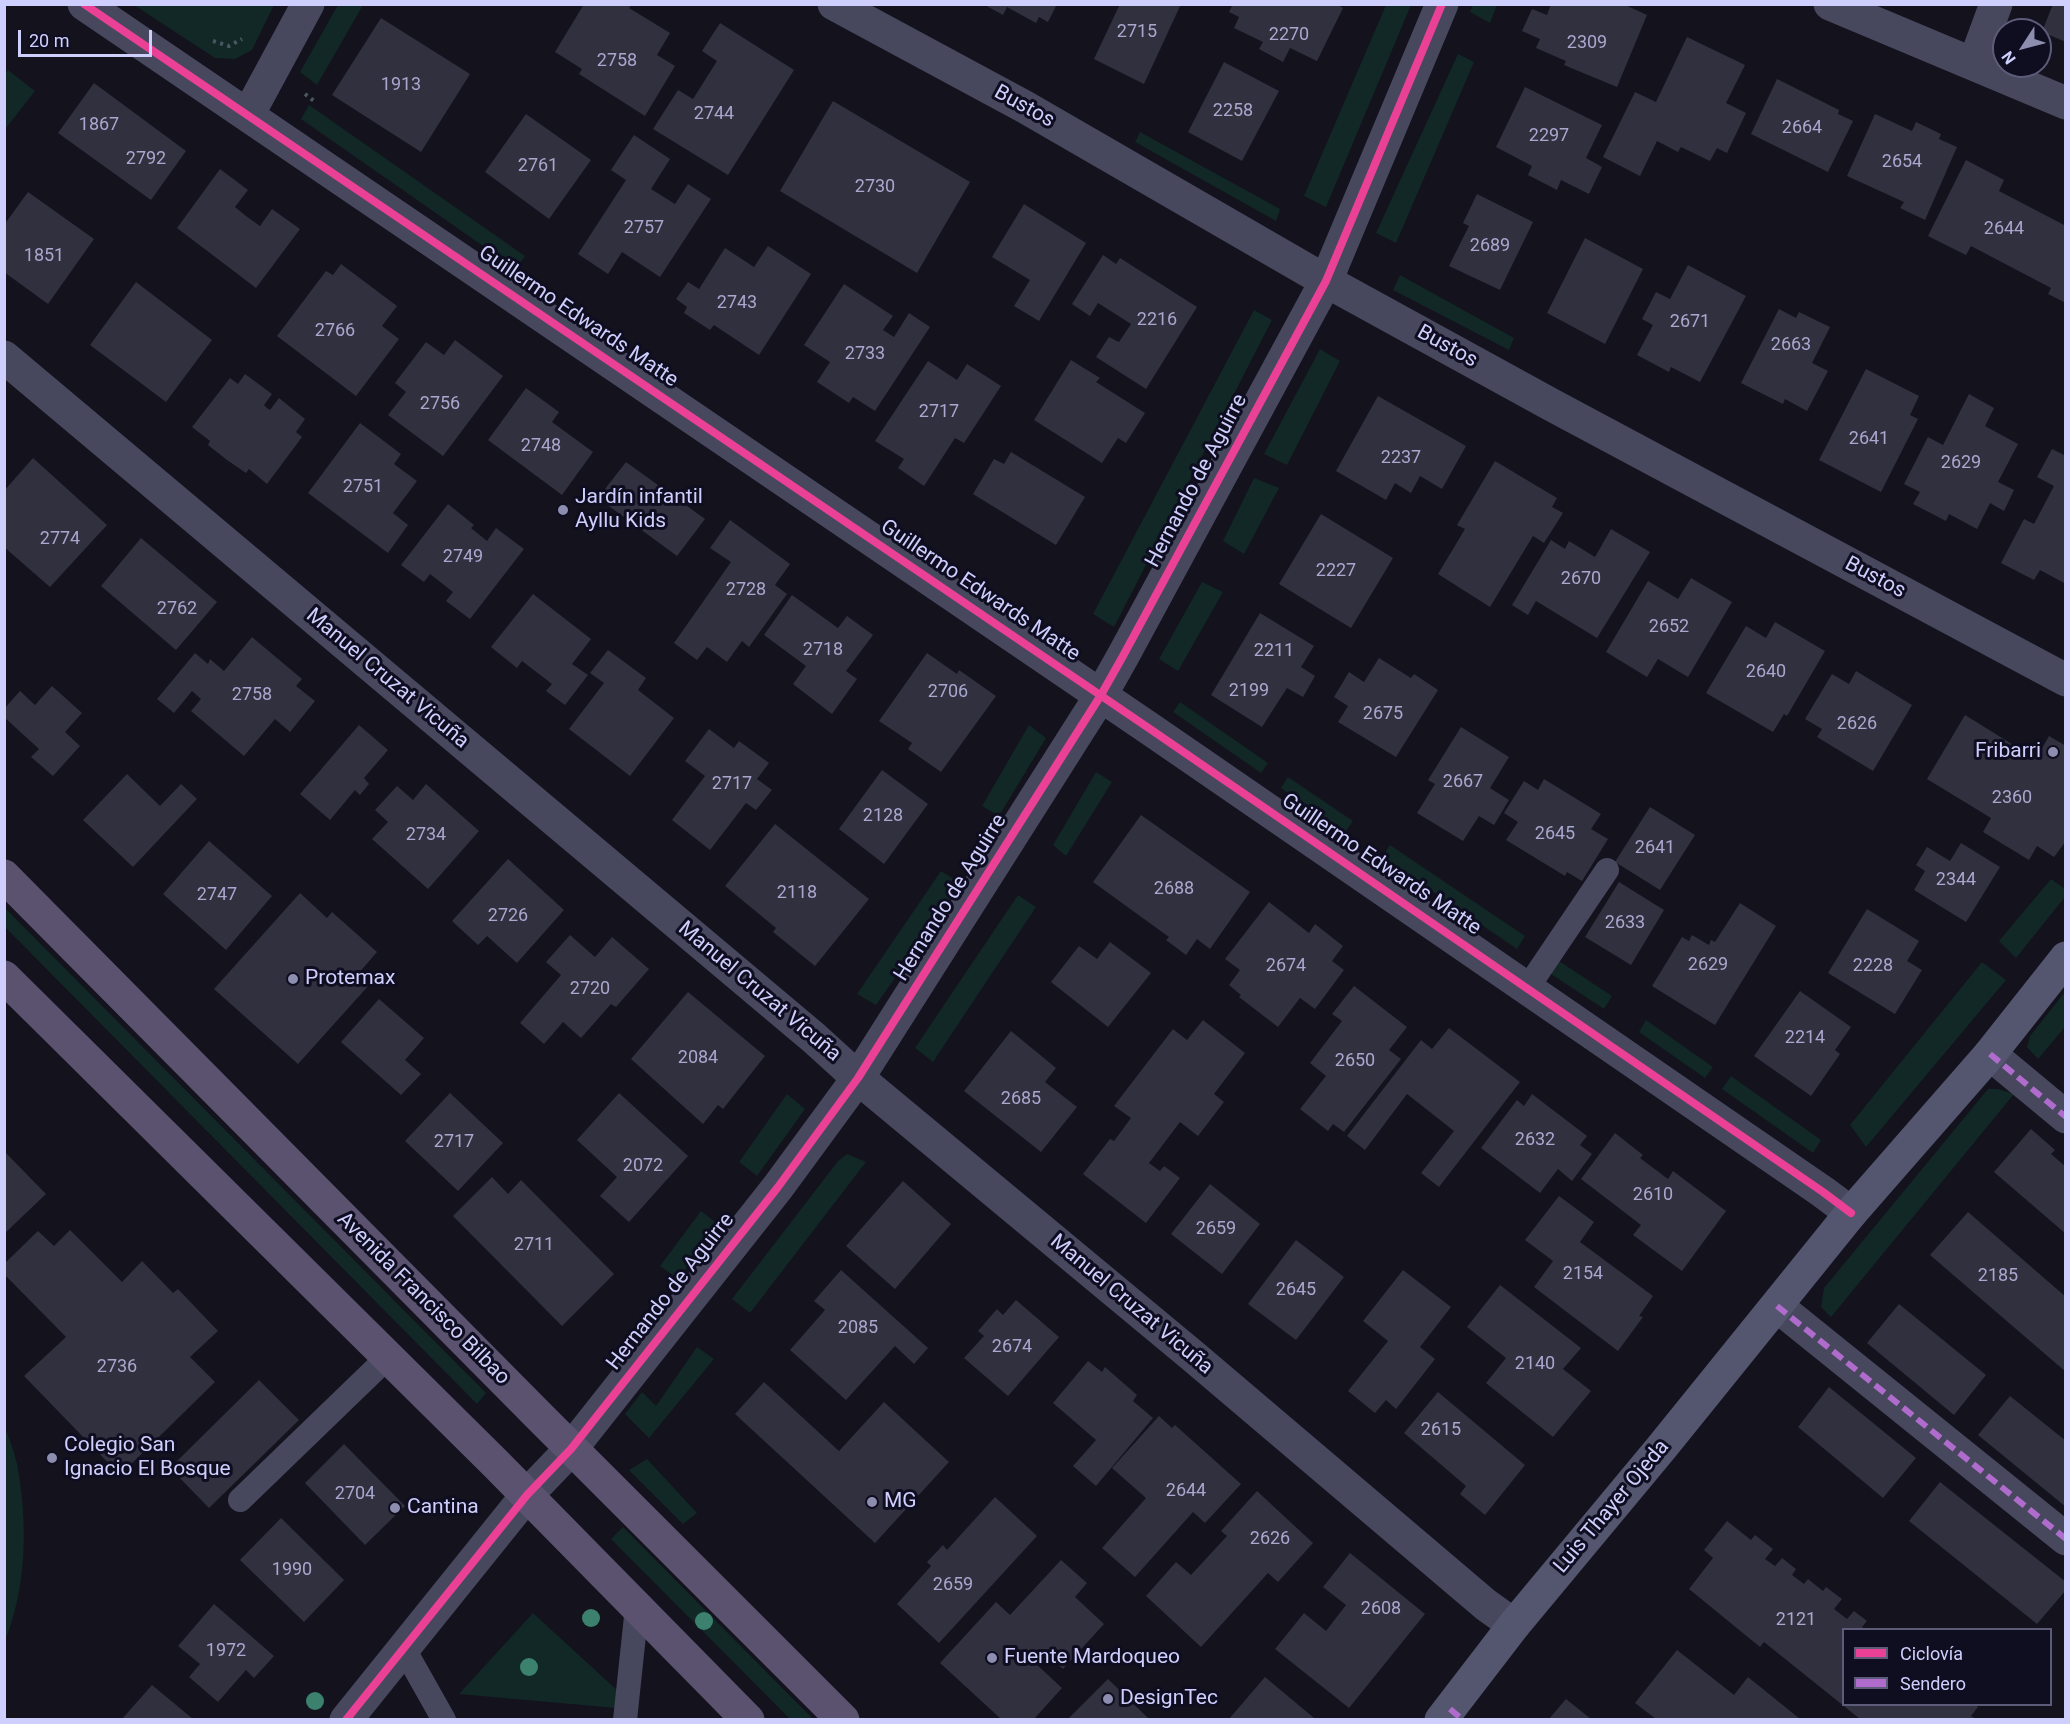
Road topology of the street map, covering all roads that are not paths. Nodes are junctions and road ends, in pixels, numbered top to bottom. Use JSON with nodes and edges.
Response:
{"nodes":[{"id":1,"x":84,"y":4,"type":"edge"},
{"id":2,"x":308,"y":4,"type":"edge"},
{"id":3,"x":834,"y":4,"type":"edge"},
{"id":4,"x":1442,"y":4,"type":"edge"},
{"id":5,"x":1830,"y":4,"type":"edge"},
{"id":6,"x":1996,"y":4,"type":"edge"},
{"id":7,"x":1974,"y":64,"type":"junction"},
{"id":8,"x":2066,"y":104,"type":"edge"},
{"id":9,"x":248,"y":115,"type":"junction"},
{"id":10,"x":1326,"y":281,"type":"junction"},
{"id":11,"x":4,"y":357,"type":"edge"},
{"id":12,"x":2066,"y":680,"type":"edge"},
{"id":13,"x":1101,"y":695,"type":"junction"},
{"id":14,"x":1607,"y":870,"type":"dead end"},
{"id":15,"x":4,"y":876,"type":"edge"},
{"id":16,"x":2066,"y":958,"type":"edge"},
{"id":17,"x":4,"y":977,"type":"edge"},
{"id":18,"x":1528,"y":987,"type":"junction"},
{"id":19,"x":1990,"y":1054,"type":"junction"},
{"id":20,"x":858,"y":1078,"type":"junction"},
{"id":21,"x":2066,"y":1117,"type":"edge"},
{"id":22,"x":1851,"y":1213,"type":"junction"},
{"id":23,"x":1777,"y":1306,"type":"junction"},
{"id":24,"x":387,"y":1357,"type":"junction"},
{"id":25,"x":571,"y":1449,"type":"junction"},
{"id":26,"x":528,"y":1495,"type":"junction"},
{"id":27,"x":240,"y":1500,"type":"dead end"},
{"id":28,"x":2066,"y":1539,"type":"edge"},
{"id":29,"x":637,"y":1607,"type":"junction"},
{"id":30,"x":1514,"y":1625,"type":"junction"},
{"id":31,"x":404,"y":1649,"type":"junction"},
{"id":32,"x":1452,"y":1716,"type":"edge"},
{"id":33,"x":346,"y":1719,"type":"edge"},
{"id":34,"x":444,"y":1719,"type":"edge"},
{"id":35,"x":626,"y":1719,"type":"edge"},
{"id":36,"x":748,"y":1719,"type":"edge"},
{"id":37,"x":843,"y":1719,"type":"edge"}],
"edges":[{"from":1,"to":9,"type":"street","name":"Guillermo Edwards Matte"},
{"from":2,"to":9,"type":"street"},
{"from":3,"to":10,"type":"street","name":"Bustos"},
{"from":4,"to":10,"type":"street","name":"Hernando de Aguirre"},
{"from":5,"to":7,"type":"street"},
{"from":6,"to":7,"type":"street"},
{"from":7,"to":8,"type":"street"},
{"from":9,"to":13,"type":"street","name":"Guillermo Edwards Matte"},
{"from":10,"to":12,"type":"street","name":"Bustos"},
{"from":10,"to":13,"type":"street","name":"Hernando de Aguirre"},
{"from":11,"to":20,"type":"street","name":"Manuel Cruzat Vicuña"},
{"from":13,"to":18,"type":"street","name":"Guillermo Edwards Matte"},
{"from":13,"to":20,"type":"street","name":"Hernando de Aguirre"},
{"from":14,"to":18,"type":"lane"},
{"from":15,"to":25,"type":"main road","name":"Avenida Francisco Bilbao"},
{"from":16,"to":19,"type":"street","name":"Luis Thayer Ojeda"},
{"from":17,"to":24,"type":"main road"},
{"from":18,"to":22,"type":"street","name":"Guillermo Edwards Matte"},
{"from":19,"to":21,"type":"street"},
{"from":19,"to":22,"type":"street","name":"Luis Thayer Ojeda"},
{"from":20,"to":25,"type":"street","name":"Hernando de Aguirre"},
{"from":20,"to":30,"type":"street","name":"Manuel Cruzat Vicuña"},
{"from":22,"to":23,"type":"street","name":"Luis Thayer Ojeda"},
{"from":23,"to":28,"type":"street"},
{"from":23,"to":30,"type":"street","name":"Luis Thayer Ojeda"},
{"from":24,"to":26,"type":"main road"},
{"from":24,"to":27,"type":"lane"},
{"from":25,"to":26,"type":"street","name":"Hernando de Aguirre"},
{"from":25,"to":37,"type":"main road","name":"Avenida Francisco Bilbao"},
{"from":26,"to":29,"type":"main road"},
{"from":26,"to":31,"type":"street","name":"Hernando de Aguirre"},
{"from":29,"to":35,"type":"lane"},
{"from":29,"to":36,"type":"main road"},
{"from":30,"to":32,"type":"street","name":"Luis Thayer Ojeda"},
{"from":31,"to":33,"type":"street","name":"Hernando de Aguirre"},
{"from":31,"to":34,"type":"lane"}]}
